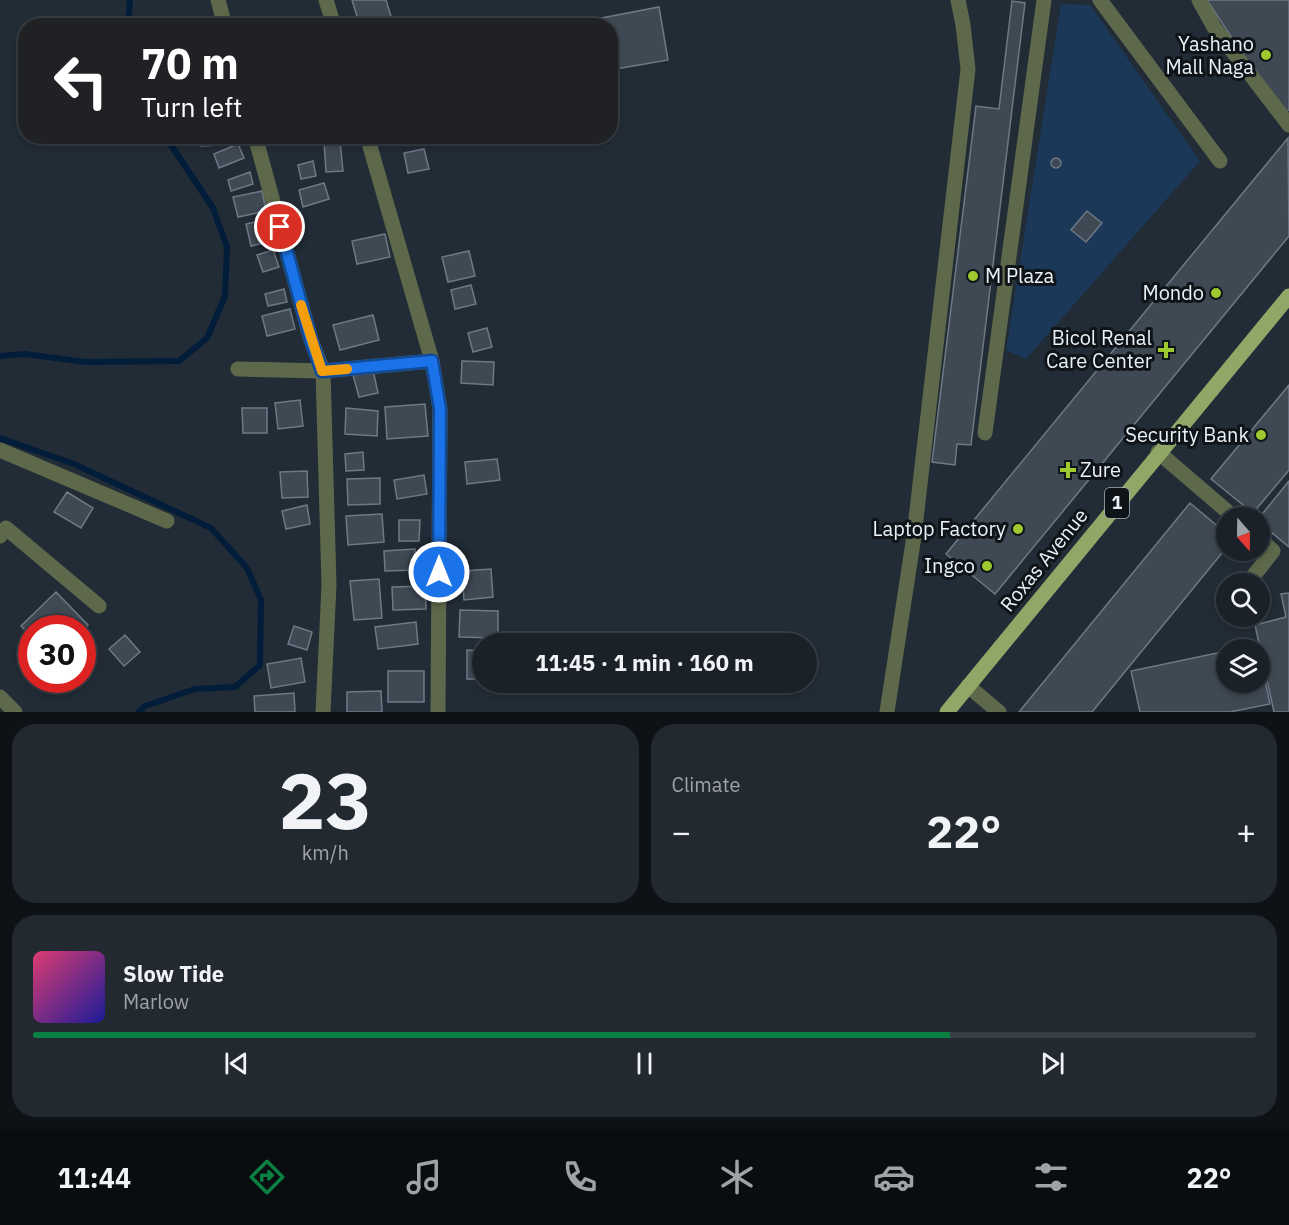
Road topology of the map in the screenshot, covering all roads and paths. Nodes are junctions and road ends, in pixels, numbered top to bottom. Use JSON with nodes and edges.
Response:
{"nodes":[{"id":1,"x":218,"y":0,"type":"edge"},
{"id":2,"x":326,"y":0,"type":"edge"},
{"id":3,"x":958,"y":0,"type":"edge"},
{"id":4,"x":1044,"y":0,"type":"edge"},
{"id":5,"x":1100,"y":0,"type":"edge"},
{"id":6,"x":1199,"y":0,"type":"edge"},
{"id":7,"x":223,"y":18,"type":"edge"},
{"id":8,"x":332,"y":18,"type":"edge"},
{"id":9,"x":1289,"y":125,"type":"edge"},
{"id":10,"x":257,"y":144,"type":"edge"},
{"id":11,"x":369,"y":144,"type":"edge"},
{"id":12,"x":1220,"y":161,"type":"dead end"},
{"id":13,"x":1289,"y":296,"type":"edge"},
{"id":14,"x":432,"y":361,"type":"junction"},
{"id":15,"x":238,"y":369,"type":"dead end"},
{"id":16,"x":322,"y":371,"type":"junction"},
{"id":17,"x":985,"y":433,"type":"dead end"},
{"id":18,"x":0,"y":450,"type":"edge"},
{"id":19,"x":1158,"y":452,"type":"junction"},
{"id":20,"x":1221,"y":507,"type":"edge"},
{"id":21,"x":167,"y":520,"type":"dead end"},
{"id":22,"x":0,"y":536,"type":"edge"},
{"id":23,"x":1265,"y":561,"type":"edge"},
{"id":24,"x":1256,"y":573,"type":"edge"},
{"id":25,"x":99,"y":606,"type":"dead end"},
{"id":26,"x":968,"y":686,"type":"junction"},
{"id":27,"x":0,"y":697,"type":"edge"},
{"id":28,"x":15,"y":712,"type":"edge"},
{"id":29,"x":323,"y":712,"type":"edge"},
{"id":30,"x":438,"y":712,"type":"edge"},
{"id":31,"x":887,"y":712,"type":"edge"},
{"id":32,"x":947,"y":712,"type":"edge"},
{"id":33,"x":999,"y":712,"type":"edge"}],
"edges":[{"from":1,"to":7,"type":"street"},
{"from":2,"to":8,"type":"street"},
{"from":3,"to":31,"type":"street"},
{"from":4,"to":17,"type":"street"},
{"from":5,"to":12,"type":"street"},
{"from":6,"to":9,"type":"street"},
{"from":10,"to":16,"type":"street"},
{"from":11,"to":14,"type":"street"},
{"from":13,"to":19,"type":"main road","name":"Roxas Avenue","number":"1"},
{"from":14,"to":16,"type":"street"},
{"from":14,"to":30,"type":"street"},
{"from":15,"to":16,"type":"street"},
{"from":16,"to":29,"type":"street"},
{"from":18,"to":21,"type":"street"},
{"from":19,"to":20,"type":"street"},
{"from":19,"to":26,"type":"main road","name":"Roxas Avenue","number":"1"},
{"from":22,"to":25,"type":"street"},
{"from":23,"to":24,"type":"street"},
{"from":26,"to":32,"type":"main road","name":"Roxas Avenue","number":"1"},
{"from":26,"to":33,"type":"street"},
{"from":27,"to":28,"type":"street"}]}
